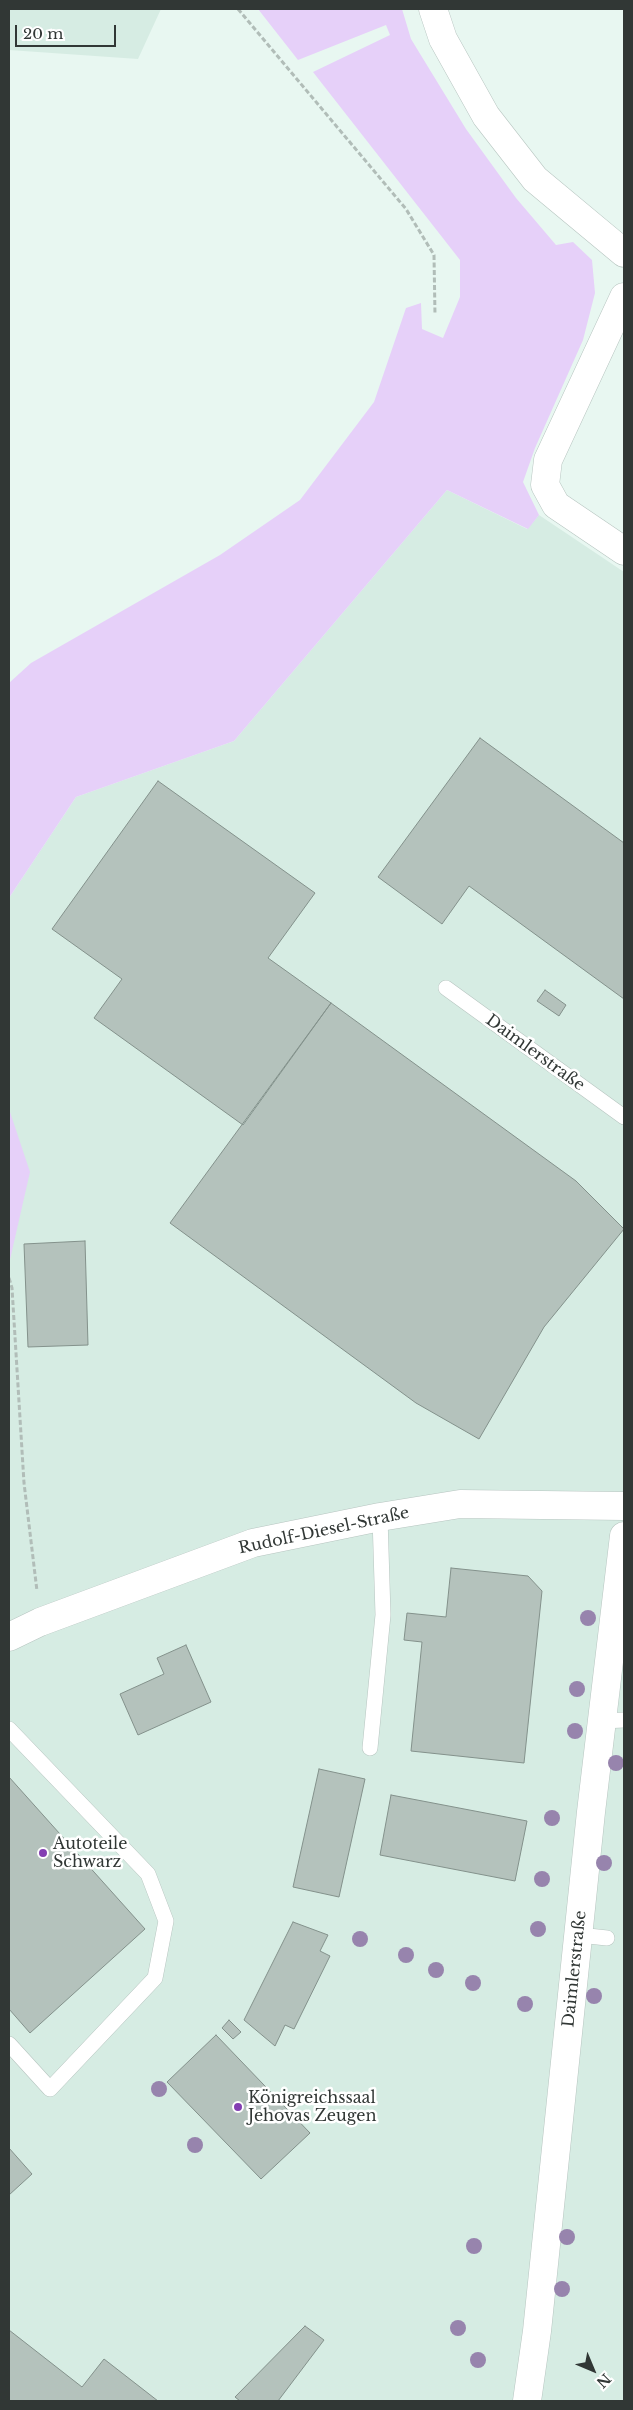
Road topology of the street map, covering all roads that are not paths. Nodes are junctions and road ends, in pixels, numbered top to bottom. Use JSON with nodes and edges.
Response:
{"nodes":[{"id":1,"x":433,"y":9,"type":"edge"},
{"id":2,"x":624,"y":253,"type":"edge"},
{"id":3,"x":624,"y":297,"type":"edge"},
{"id":4,"x":624,"y":551,"type":"edge"},
{"id":5,"x":446,"y":988,"type":"dead end"},
{"id":6,"x":624,"y":1117,"type":"edge"},
{"id":7,"x":624,"y":1506,"type":"edge"},
{"id":8,"x":380,"y":1517,"type":"junction"},
{"id":9,"x":624,"y":1536,"type":"edge"},
{"id":10,"x":9,"y":1637,"type":"edge"},
{"id":11,"x":613,"y":1720,"type":"edge"},
{"id":12,"x":9,"y":1729,"type":"edge"},
{"id":13,"x":370,"y":1748,"type":"dead end"},
{"id":14,"x":579,"y":1935,"type":"junction"},
{"id":15,"x":607,"y":1938,"type":"dead end"},
{"id":16,"x":9,"y":2044,"type":"edge"},
{"id":17,"x":527,"y":2401,"type":"edge"}],
"edges":[{"from":1,"to":2,"type":"street"},
{"from":3,"to":4,"type":"street"},
{"from":5,"to":6,"type":"lane","name":"Daimlerstraße"},
{"from":7,"to":8,"type":"street","name":"Rudolf-Diesel-Straße"},
{"from":8,"to":10,"type":"street","name":"Rudolf-Diesel-Straße"},
{"from":8,"to":13,"type":"lane"},
{"from":9,"to":11,"type":"street","name":"Daimlerstraße"},
{"from":11,"to":14,"type":"street","name":"Daimlerstraße"},
{"from":12,"to":16,"type":"lane"},
{"from":14,"to":15,"type":"lane"},
{"from":14,"to":17,"type":"street","name":"Daimlerstraße"}]}
